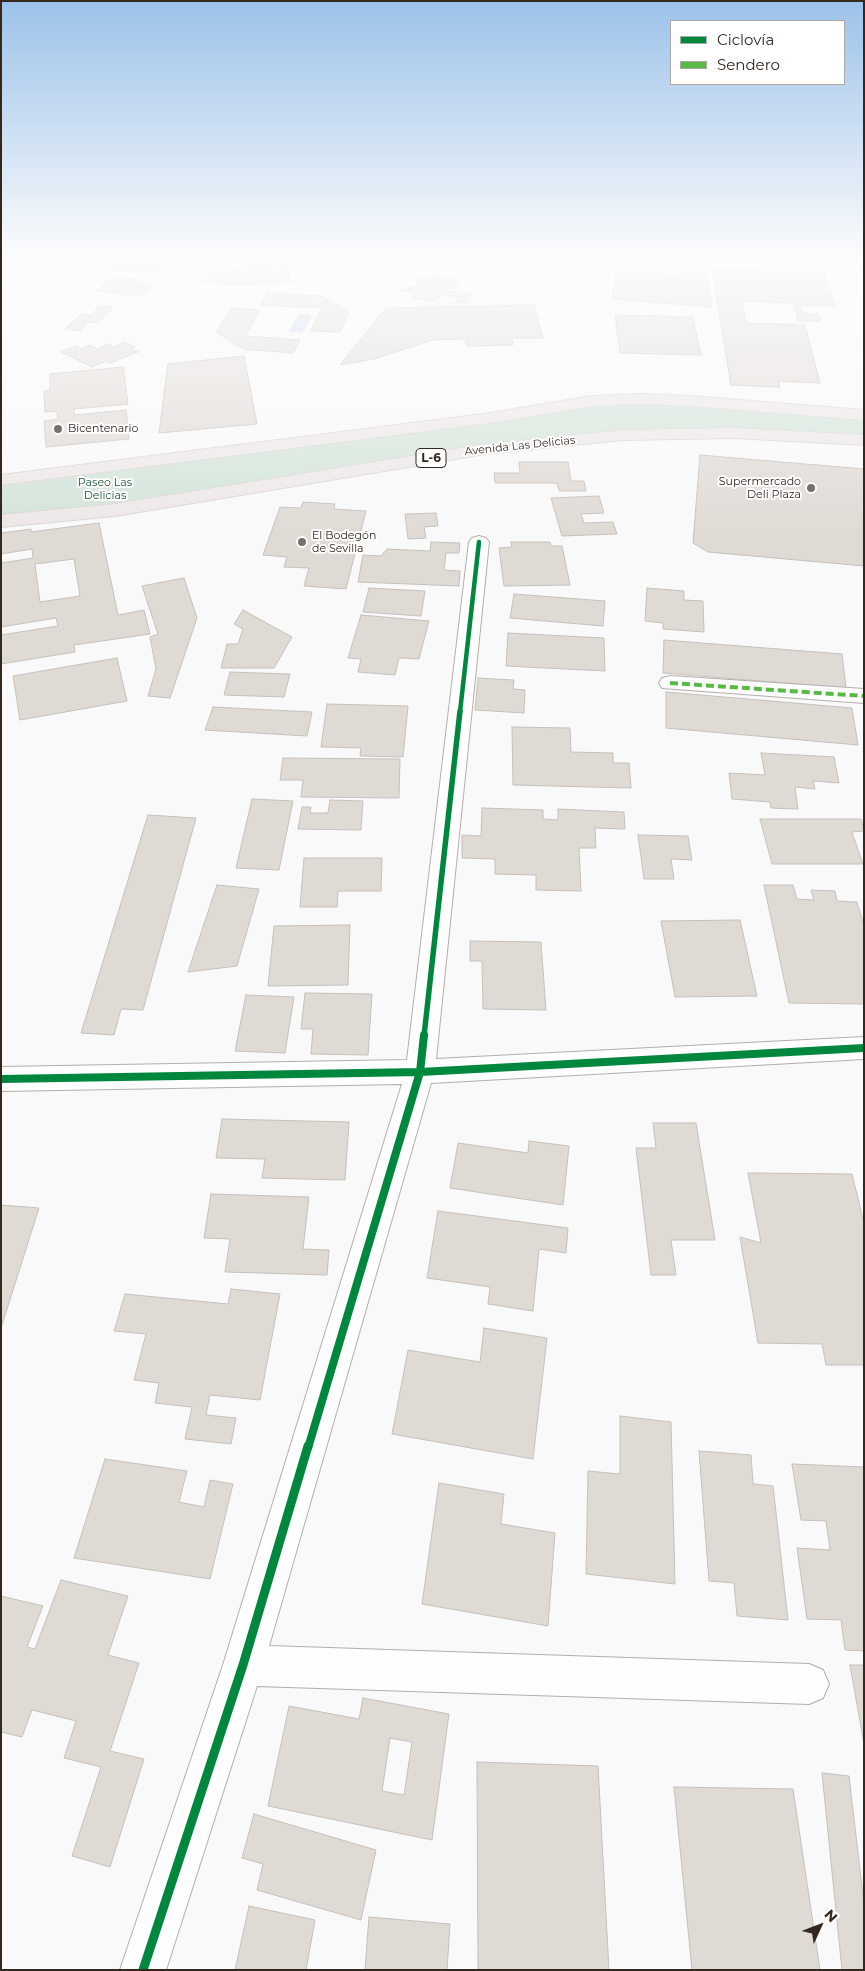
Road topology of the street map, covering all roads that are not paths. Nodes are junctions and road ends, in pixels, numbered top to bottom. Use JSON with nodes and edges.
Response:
{"nodes":[{"id":1,"x":864,"y":415,"type":"edge"},
{"id":2,"x":864,"y":440,"type":"edge"},
{"id":3,"x":1,"y":480,"type":"edge"},
{"id":4,"x":1,"y":521,"type":"edge"},
{"id":5,"x":479,"y":542,"type":"dead end"},
{"id":6,"x":670,"y":683,"type":"dead end"},
{"id":7,"x":864,"y":696,"type":"edge"},
{"id":8,"x":864,"y":1048,"type":"edge"},
{"id":9,"x":420,"y":1072,"type":"junction"},
{"id":10,"x":1,"y":1078,"type":"edge"},
{"id":11,"x":243,"y":1665,"type":"junction"},
{"id":12,"x":809,"y":1684,"type":"dead end"},
{"id":13,"x":143,"y":1970,"type":"edge"}],
"edges":[{"from":1,"to":3,"type":"main road"},
{"from":2,"to":4,"type":"main road","name":"Avenida Las Delicias","number":"L-6"},
{"from":5,"to":9,"type":"street"},
{"from":6,"to":7,"type":"street"},
{"from":8,"to":9,"type":"street"},
{"from":9,"to":10,"type":"street"},
{"from":9,"to":11,"type":"street"},
{"from":11,"to":12,"type":"street"},
{"from":11,"to":13,"type":"street"}]}
